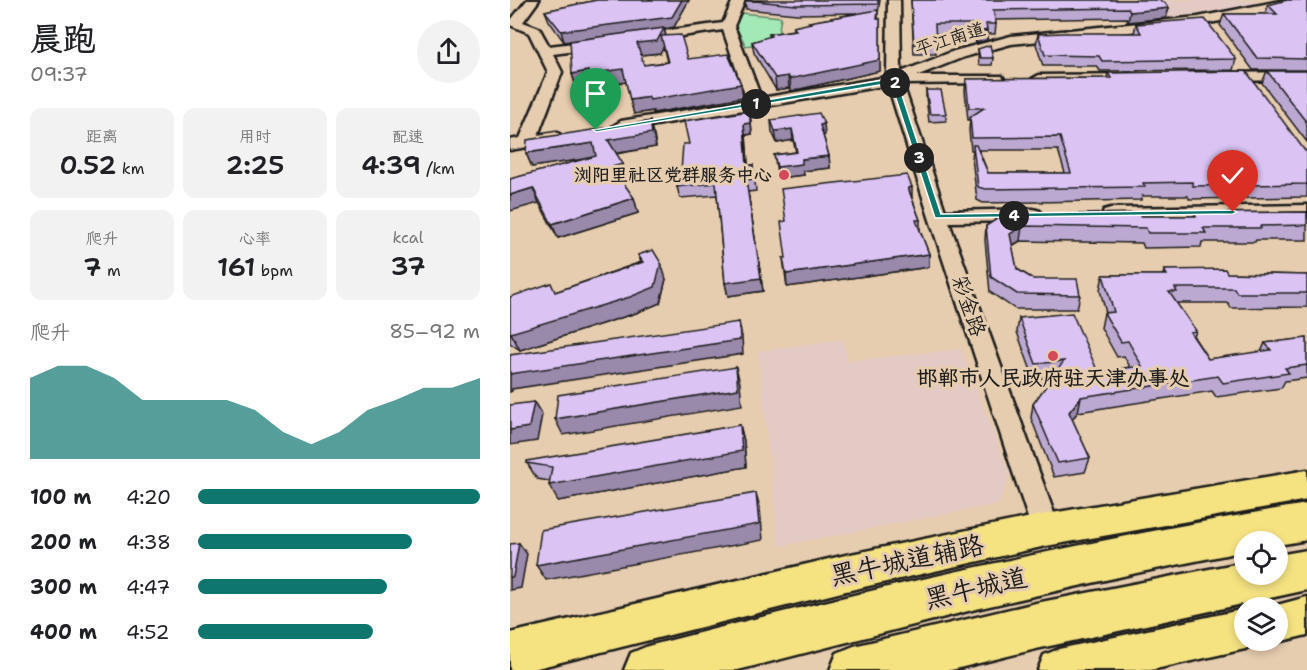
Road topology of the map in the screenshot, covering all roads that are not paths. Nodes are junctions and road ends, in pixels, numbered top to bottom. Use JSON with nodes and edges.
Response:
{"nodes":[{"id":1,"x":533,"y":0,"type":"edge"},
{"id":2,"x":739,"y":0,"type":"edge"},
{"id":3,"x":894,"y":0,"type":"edge"},
{"id":4,"x":1261,"y":0,"type":"edge"},
{"id":5,"x":1298,"y":0,"type":"edge"},
{"id":6,"x":1282,"y":5,"type":"junction"},
{"id":7,"x":728,"y":26,"type":"junction"},
{"id":8,"x":544,"y":51,"type":"junction"},
{"id":9,"x":1233,"y":58,"type":"edge"},
{"id":10,"x":1247,"y":76,"type":"junction"},
{"id":11,"x":1307,"y":76,"type":"edge"},
{"id":12,"x":1200,"y":77,"type":"edge"},
{"id":13,"x":1153,"y":78,"type":"edge"},
{"id":14,"x":894,"y":80,"type":"junction"},
{"id":15,"x":1261,"y":95,"type":"edge"},
{"id":16,"x":756,"y":104,"type":"junction"},
{"id":17,"x":608,"y":128,"type":"edge"},
{"id":18,"x":573,"y":134,"type":"edge"},
{"id":19,"x":527,"y":142,"type":"junction"},
{"id":20,"x":510,"y":145,"type":"edge"},
{"id":21,"x":1307,"y":211,"type":"edge"},
{"id":22,"x":1093,"y":214,"type":"edge"},
{"id":23,"x":1057,"y":215,"type":"edge"},
{"id":24,"x":938,"y":217,"type":"junction"},
{"id":25,"x":1307,"y":485,"type":"edge"},
{"id":26,"x":1307,"y":522,"type":"edge"},
{"id":27,"x":1046,"y":530,"type":"junction"},
{"id":28,"x":1307,"y":570,"type":"edge"},
{"id":29,"x":1307,"y":616,"type":"edge"},
{"id":30,"x":1288,"y":620,"type":"edge"},
{"id":31,"x":1234,"y":632,"type":"edge"},
{"id":32,"x":510,"y":654,"type":"edge"},
{"id":33,"x":1082,"y":667,"type":"edge"},
{"id":34,"x":648,"y":670,"type":"edge"},
{"id":35,"x":854,"y":670,"type":"edge"}],
"edges":[{"from":1,"to":8,"type":"street"},
{"from":2,"to":7,"type":"street"},
{"from":3,"to":14,"type":"street","name":"彩金路"},
{"from":4,"to":6,"type":"street"},
{"from":5,"to":6,"type":"street","name":"平江南道"},
{"from":6,"to":14,"type":"street","name":"平江南道"},
{"from":7,"to":8,"type":"street"},
{"from":7,"to":16,"type":"street"},
{"from":8,"to":19,"type":"street"},
{"from":9,"to":10,"type":"street"},
{"from":10,"to":11,"type":"street"},
{"from":10,"to":12,"type":"street"},
{"from":10,"to":15,"type":"street"},
{"from":13,"to":14,"type":"street"},
{"from":14,"to":16,"type":"street","name":"平江南道"},
{"from":14,"to":24,"type":"street","name":"彩金路"},
{"from":16,"to":17,"type":"street","name":"平江南道"},
{"from":18,"to":19,"type":"street"},
{"from":19,"to":20,"type":"street"},
{"from":21,"to":22,"type":"street"},
{"from":23,"to":24,"type":"street"},
{"from":24,"to":27,"type":"street","name":"彩金路"},
{"from":25,"to":27,"type":"main road","name":"黑牛城道辅路"},
{"from":26,"to":34,"type":"highway","name":"黑牛城道"},
{"from":27,"to":32,"type":"main road","name":"黑牛城道辅路"},
{"from":28,"to":35,"type":"highway"},
{"from":29,"to":30,"type":"main road"},
{"from":31,"to":33,"type":"main road"}]}
